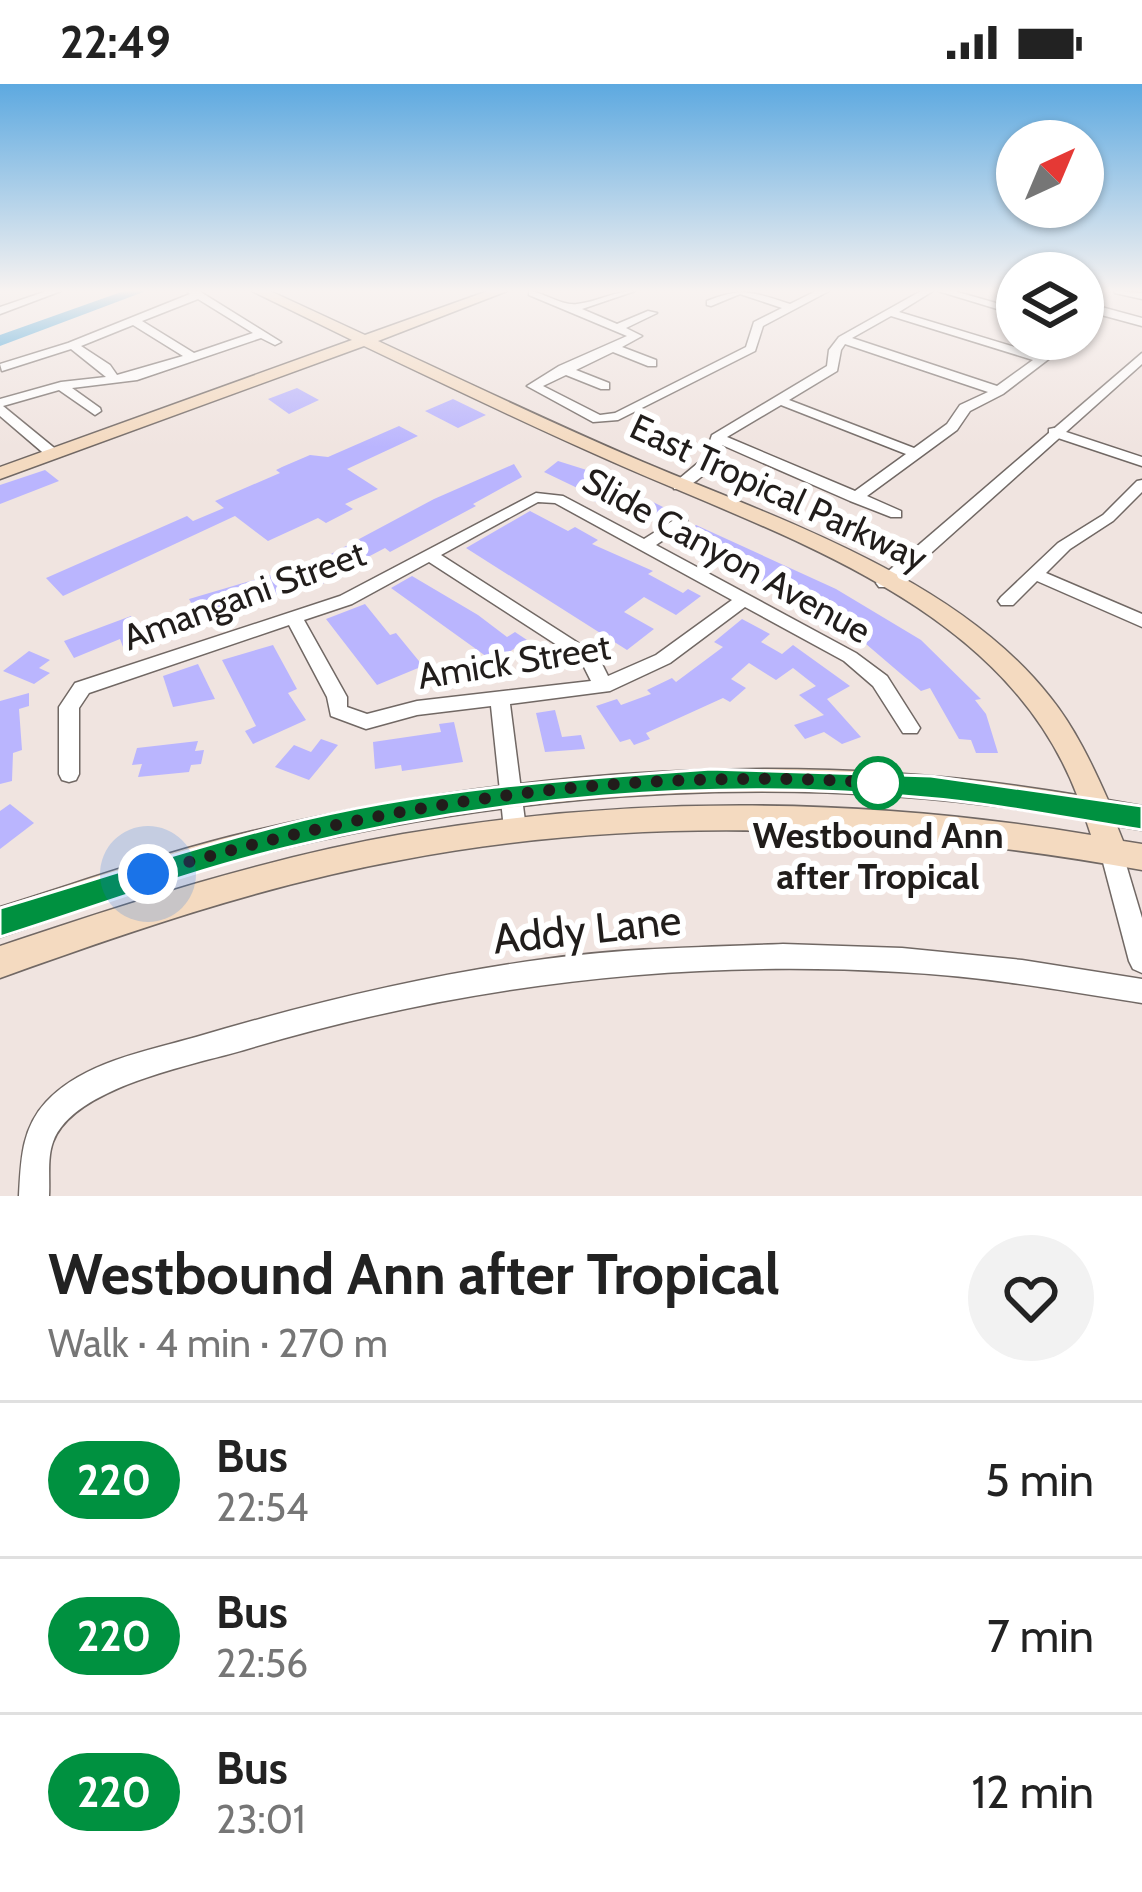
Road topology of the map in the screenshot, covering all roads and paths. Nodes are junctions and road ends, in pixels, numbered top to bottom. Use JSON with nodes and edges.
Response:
{"nodes":[{"id":1,"x":78,"y":343,"type":"edge"},
{"id":2,"x":170,"y":343,"type":"edge"},
{"id":3,"x":251,"y":343,"type":"edge"},
{"id":4,"x":344,"y":343,"type":"edge"},
{"id":5,"x":373,"y":343,"type":"edge"},
{"id":6,"x":620,"y":343,"type":"edge"},
{"id":7,"x":753,"y":343,"type":"edge"},
{"id":8,"x":840,"y":343,"type":"edge"},
{"id":9,"x":855,"y":343,"type":"edge"},
{"id":10,"x":73,"y":345,"type":"junction"},
{"id":11,"x":611,"y":347,"type":"junction"},
{"id":12,"x":1142,"y":357,"type":"edge"},
{"id":13,"x":194,"y":358,"type":"junction"},
{"id":14,"x":1042,"y":360,"type":"edge"},
{"id":15,"x":652,"y":363,"type":"dead end"},
{"id":16,"x":2,"y":367,"type":"edge"},
{"id":17,"x":563,"y":368,"type":"junction"},
{"id":18,"x":114,"y":379,"type":"junction"},
{"id":19,"x":61,"y":386,"type":"junction"},
{"id":20,"x":605,"y":386,"type":"dead end"},
{"id":21,"x":999,"y":391,"type":"junction"},
{"id":22,"x":779,"y":400,"type":"junction"},
{"id":23,"x":0,"y":406,"type":"edge"},
{"id":24,"x":95,"y":411,"type":"dead end"},
{"id":25,"x":1054,"y":432,"type":"junction"},
{"id":26,"x":717,"y":438,"type":"junction"},
{"id":27,"x":47,"y":449,"type":"junction"},
{"id":28,"x":915,"y":453,"type":"junction"},
{"id":29,"x":0,"y":460,"type":"edge"},
{"id":30,"x":1142,"y":462,"type":"edge"},
{"id":31,"x":0,"y":473,"type":"edge"},
{"id":32,"x":1142,"y":484,"type":"edge"},
{"id":33,"x":679,"y":486,"type":"junction"},
{"id":34,"x":553,"y":498,"type":"joint"},
{"id":35,"x":855,"y":498,"type":"junction"},
{"id":36,"x":896,"y":514,"type":"dead end"},
{"id":37,"x":682,"y":521,"type":"dead end"},
{"id":38,"x":643,"y":547,"type":"junction"},
{"id":39,"x":430,"y":556,"type":"junction"},
{"id":40,"x":1035,"y":574,"type":"junction"},
{"id":41,"x":886,"y":583,"type":"junction"},
{"id":42,"x":743,"y":600,"type":"junction"},
{"id":43,"x":1007,"y":601,"type":"dead end"},
{"id":44,"x":295,"y":620,"type":"junction"},
{"id":45,"x":1142,"y":621,"type":"edge"},
{"id":46,"x":603,"y":686,"type":"junction"},
{"id":47,"x":500,"y":699,"type":"junction"},
{"id":48,"x":910,"y":728,"type":"dead end"},
{"id":49,"x":69,"y":774,"type":"dead end"},
{"id":50,"x":511,"y":796,"type":"junction"},
{"id":51,"x":1097,"y":809,"type":"junction"},
{"id":52,"x":1142,"y":818,"type":"edge"},
{"id":53,"x":515,"y":829,"type":"junction"},
{"id":54,"x":1127,"y":854,"type":"edge"},
{"id":55,"x":0,"y":922,"type":"edge"},
{"id":56,"x":1142,"y":961,"type":"edge"},
{"id":57,"x":0,"y":962,"type":"edge"},
{"id":58,"x":1142,"y":991,"type":"edge"},
{"id":59,"x":34,"y":1196,"type":"edge"}],
"edges":[{"from":1,"to":10,"type":"street"},
{"from":2,"to":13,"type":"street"},
{"from":3,"to":13,"type":"street"},
{"from":4,"to":27,"type":"main road"},
{"from":5,"to":33,"type":"main road","name":"East Tropical Parkway"},
{"from":6,"to":11,"type":"street"},
{"from":7,"to":17,"type":"street"},
{"from":8,"to":22,"type":"street"},
{"from":9,"to":21,"type":"street"},
{"from":10,"to":16,"type":"street"},
{"from":10,"to":18,"type":"street"},
{"from":11,"to":15,"type":"street"},
{"from":11,"to":17,"type":"street"},
{"from":12,"to":25,"type":"street"},
{"from":13,"to":18,"type":"street"},
{"from":14,"to":21,"type":"street"},
{"from":17,"to":20,"type":"street"},
{"from":18,"to":19,"type":"street"},
{"from":19,"to":23,"type":"street"},
{"from":19,"to":24,"type":"street"},
{"from":21,"to":28,"type":"street"},
{"from":22,"to":26,"type":"street"},
{"from":22,"to":28,"type":"street"},
{"from":23,"to":27,"type":"street"},
{"from":25,"to":30,"type":"street"},
{"from":25,"to":41,"type":"street"},
{"from":26,"to":33,"type":"street"},
{"from":26,"to":35,"type":"street"},
{"from":27,"to":29,"type":"main road"},
{"from":27,"to":31,"type":"main road"},
{"from":28,"to":35,"type":"street"},
{"from":32,"to":40,"type":"street"},
{"from":33,"to":41,"type":"main road","name":"East Tropical Parkway"},
{"from":34,"to":38,"type":"street","name":"Slide Canyon Avenue"},
{"from":34,"to":39,"type":"street","name":"Amangani Street"},
{"from":35,"to":36,"type":"street"},
{"from":37,"to":38,"type":"street"},
{"from":38,"to":42,"type":"street","name":"Slide Canyon Avenue"},
{"from":39,"to":44,"type":"street","name":"Amangani Street"},
{"from":39,"to":46,"type":"street"},
{"from":40,"to":43,"type":"street"},
{"from":40,"to":45,"type":"street"},
{"from":41,"to":51,"type":"main road","name":"East Tropical Parkway"},
{"from":42,"to":46,"type":"street","name":"Amick Street"},
{"from":42,"to":48,"type":"street","name":"Slide Canyon Avenue"},
{"from":44,"to":47,"type":"street","name":"Amick Street"},
{"from":44,"to":49,"type":"street","name":"Amangani Street"},
{"from":46,"to":47,"type":"street","name":"Amick Street"},
{"from":47,"to":50,"type":"street"},
{"from":50,"to":51,"type":"main road"},
{"from":50,"to":53,"type":"street"},
{"from":50,"to":55,"type":"main road"},
{"from":51,"to":52,"type":"main road"},
{"from":51,"to":54,"type":"main road","name":"East Tropical Parkway"},
{"from":53,"to":54,"type":"main road"},
{"from":53,"to":57,"type":"main road"},
{"from":54,"to":56,"type":"street"},
{"from":58,"to":59,"type":"street","name":"Addy Lane"}]}
